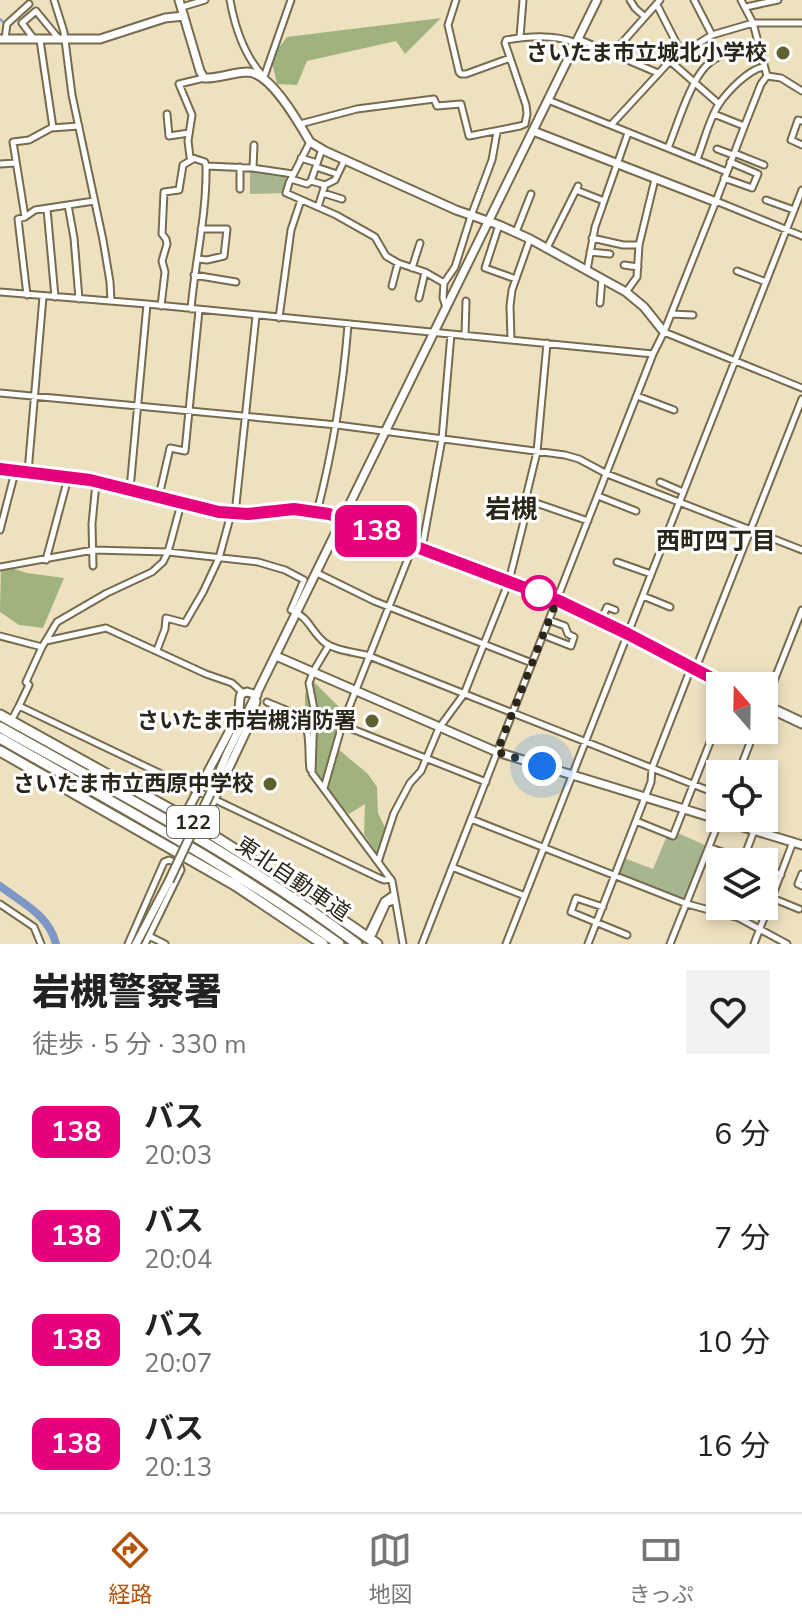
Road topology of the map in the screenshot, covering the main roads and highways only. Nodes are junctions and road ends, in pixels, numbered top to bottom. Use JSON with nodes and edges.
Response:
{"nodes":[{"id":1,"x":0,"y":469,"type":"edge"},
{"id":2,"x":706,"y":675,"type":"edge"},
{"id":3,"x":778,"y":712,"type":"edge"},
{"id":4,"x":0,"y":715,"type":"edge"},
{"id":5,"x":802,"y":723,"type":"edge"},
{"id":6,"x":0,"y":727,"type":"edge"},
{"id":7,"x":0,"y":738,"type":"edge"},
{"id":8,"x":0,"y":751,"type":"edge"},
{"id":9,"x":372,"y":938,"type":"edge"},
{"id":10,"x":323,"y":944,"type":"edge"},
{"id":11,"x":339,"y":944,"type":"edge"},
{"id":12,"x":357,"y":944,"type":"edge"}],
"edges":[{"from":1,"to":2,"type":"highway"},
{"from":3,"to":5,"type":"highway"},
{"from":4,"to":9,"type":"highway","number":"122"},
{"from":6,"to":12,"type":"highway","name":"東北自動車道"},
{"from":7,"to":11,"type":"highway","name":"東北自動車道"},
{"from":8,"to":10,"type":"highway","number":"122"}]}
